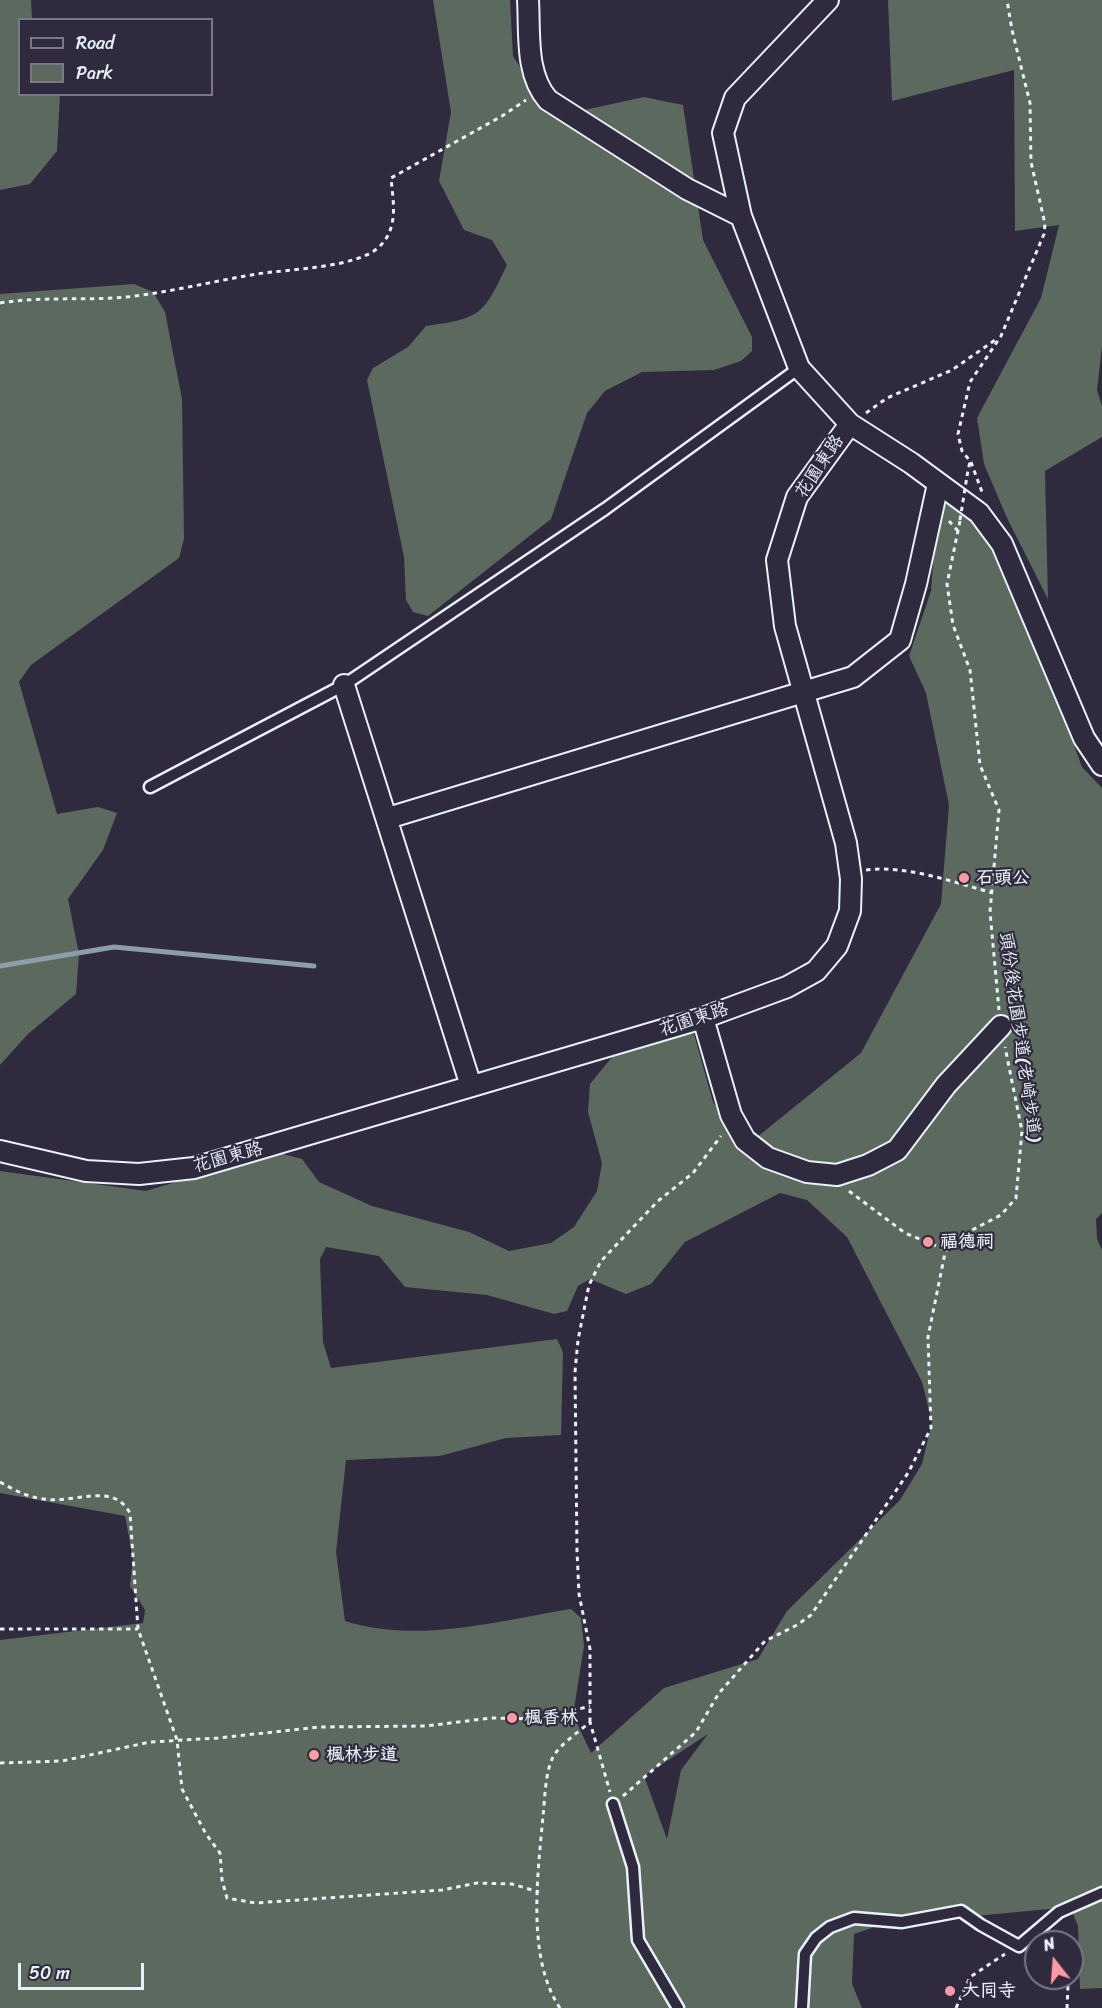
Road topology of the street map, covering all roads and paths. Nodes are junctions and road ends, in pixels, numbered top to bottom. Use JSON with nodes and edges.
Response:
{"nodes":[{"id":1,"x":528,"y":0,"type":"edge"},
{"id":2,"x":828,"y":0,"type":"edge"},
{"id":3,"x":1007,"y":0,"type":"edge"},
{"id":4,"x":540,"y":90,"type":"junction"},
{"id":5,"x":741,"y":216,"type":"junction"},
{"id":6,"x":0,"y":303,"type":"edge"},
{"id":7,"x":1001,"y":336,"type":"junction"},
{"id":8,"x":799,"y":368,"type":"junction"},
{"id":9,"x":850,"y":424,"type":"junction"},
{"id":10,"x":970,"y":461,"type":"junction"},
{"id":11,"x":938,"y":484,"type":"junction"},
{"id":12,"x":979,"y":513,"type":"junction"},
{"id":13,"x":344,"y":685,"type":"junction"},
{"id":14,"x":804,"y":692,"type":"junction"},
{"id":15,"x":1102,"y":765,"type":"edge"},
{"id":16,"x":150,"y":787,"type":"dead end"},
{"id":17,"x":388,"y":818,"type":"junction"},
{"id":18,"x":850,"y":871,"type":"junction"},
{"id":19,"x":993,"y":893,"type":"junction"},
{"id":20,"x":703,"y":1018,"type":"junction"},
{"id":21,"x":1001,"y":1026,"type":"junction"},
{"id":22,"x":471,"y":1086,"type":"junction"},
{"id":23,"x":731,"y":1115,"type":"junction"},
{"id":24,"x":0,"y":1151,"type":"edge"},
{"id":25,"x":837,"y":1175,"type":"junction"},
{"id":26,"x":946,"y":1250,"type":"junction"},
{"id":27,"x":0,"y":1482,"type":"edge"},
{"id":28,"x":0,"y":1629,"type":"edge"},
{"id":29,"x":138,"y":1629,"type":"junction"},
{"id":30,"x":590,"y":1706,"type":"junction"},
{"id":31,"x":590,"y":1722,"type":"junction"},
{"id":32,"x":177,"y":1740,"type":"junction"},
{"id":33,"x":0,"y":1762,"type":"edge"},
{"id":34,"x":613,"y":1804,"type":"junction"},
{"id":35,"x":539,"y":1892,"type":"junction"},
{"id":36,"x":1102,"y":1893,"type":"edge"},
{"id":37,"x":1019,"y":1946,"type":"junction"},
{"id":38,"x":1068,"y":1990,"type":"edge"},
{"id":39,"x":560,"y":2008,"type":"edge"},
{"id":40,"x":678,"y":2008,"type":"edge"},
{"id":41,"x":802,"y":2008,"type":"edge"},
{"id":42,"x":956,"y":2008,"type":"edge"},
{"id":43,"x":1067,"y":2008,"type":"edge"}],
"edges":[{"from":1,"to":4,"type":"street"},
{"from":2,"to":5,"type":"street"},
{"from":3,"to":7,"type":"path"},
{"from":4,"to":5,"type":"street"},
{"from":4,"to":6,"type":"path"},
{"from":5,"to":8,"type":"street"},
{"from":7,"to":9,"type":"path"},
{"from":7,"to":10,"type":"path"},
{"from":8,"to":9,"type":"street"},
{"from":8,"to":13,"type":"lane"},
{"from":9,"to":11,"type":"street"},
{"from":9,"to":14,"type":"street","name":"花園東路"},
{"from":10,"to":12,"type":"path"},
{"from":10,"to":19,"type":"path","name":"頭份後花園步道(老崎步道)","bridge":true},
{"from":11,"to":12,"type":"street"},
{"from":11,"to":14,"type":"street"},
{"from":12,"to":15,"type":"street"},
{"from":13,"to":16,"type":"lane"},
{"from":13,"to":17,"type":"street"},
{"from":14,"to":17,"type":"street"},
{"from":14,"to":18,"type":"street","name":"花園東路"},
{"from":17,"to":22,"type":"street"},
{"from":18,"to":19,"type":"path"},
{"from":18,"to":20,"type":"street","name":"花園東路"},
{"from":19,"to":21,"type":"path","name":"頭份後花園步道(老崎步道)"},
{"from":20,"to":22,"type":"street","name":"花園東路"},
{"from":20,"to":23,"type":"street"},
{"from":21,"to":25,"type":"street"},
{"from":21,"to":26,"type":"path","name":"頭份後花園步道(老崎步道)"},
{"from":22,"to":24,"type":"street","name":"花園東路"},
{"from":23,"to":25,"type":"street"},
{"from":23,"to":30,"type":"path"},
{"from":25,"to":26,"type":"path"},
{"from":26,"to":34,"type":"path"},
{"from":27,"to":29,"type":"path"},
{"from":28,"to":29,"type":"path"},
{"from":29,"to":32,"type":"path"},
{"from":30,"to":31,"type":"path"},
{"from":30,"to":32,"type":"path"},
{"from":31,"to":34,"type":"path"},
{"from":31,"to":35,"type":"path"},
{"from":32,"to":33,"type":"path"},
{"from":32,"to":35,"type":"path"},
{"from":34,"to":40,"type":"lane"},
{"from":35,"to":39,"type":"path"},
{"from":36,"to":37,"type":"lane"},
{"from":37,"to":41,"type":"lane"},
{"from":37,"to":42,"type":"path"},
{"from":38,"to":43,"type":"path"}]}
